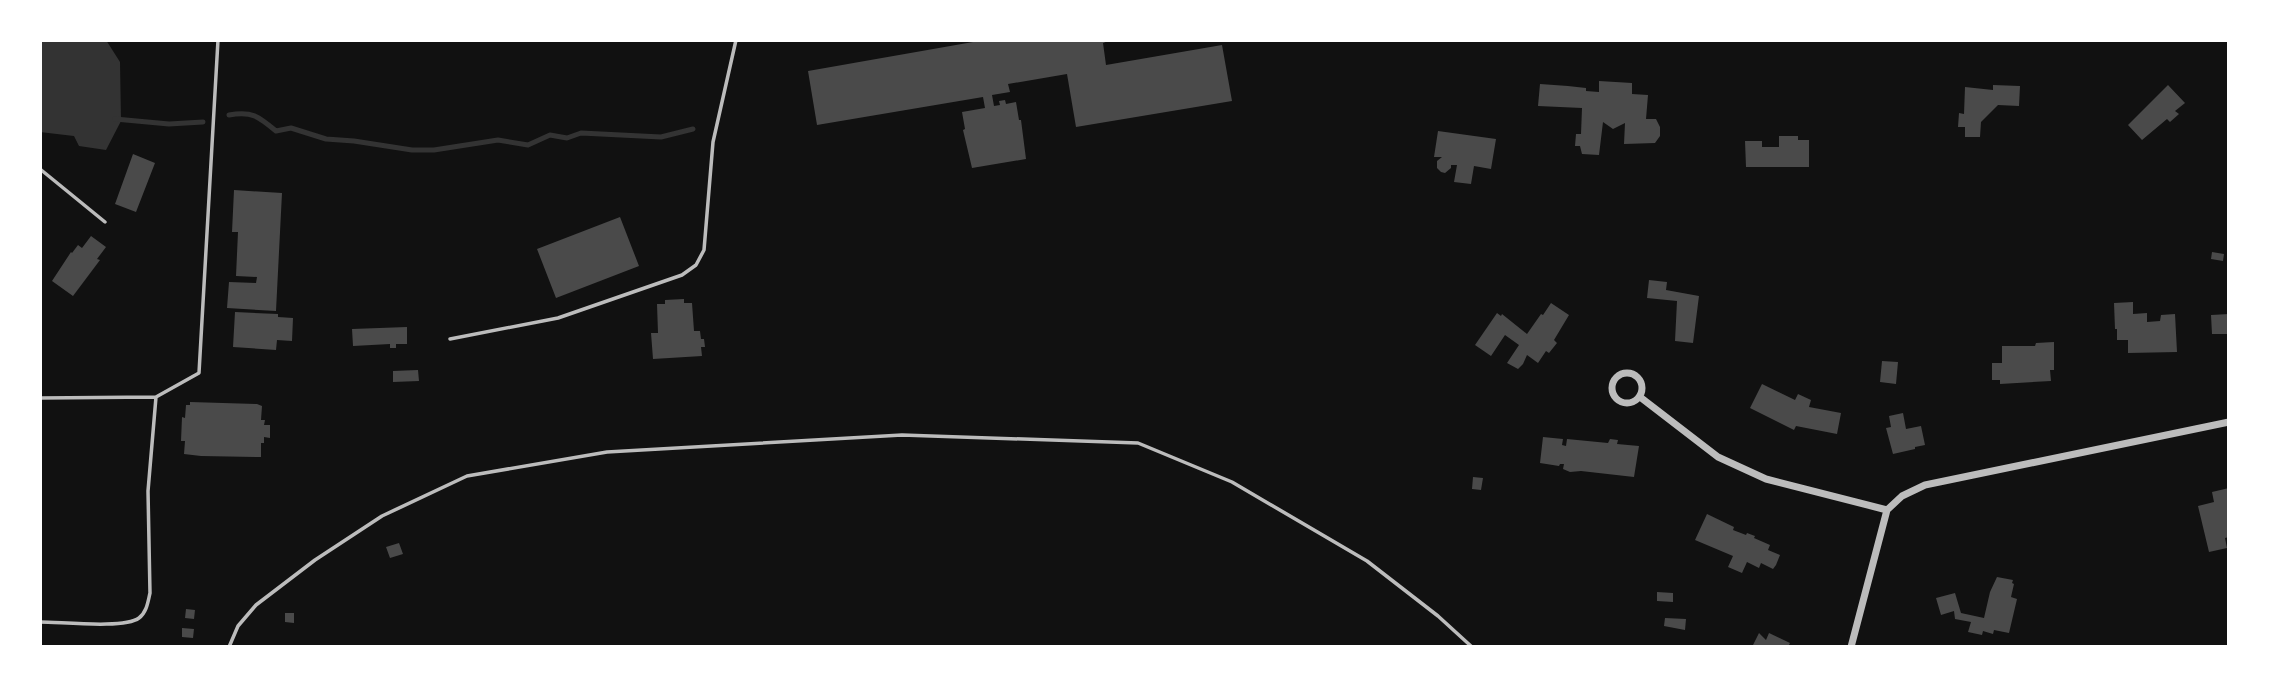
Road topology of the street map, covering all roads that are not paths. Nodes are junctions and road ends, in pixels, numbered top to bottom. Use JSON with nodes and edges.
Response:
{"nodes":[{"id":1,"x":218,"y":40,"type":"edge"},
{"id":2,"x":736,"y":40,"type":"edge"},
{"id":3,"x":40,"y":169,"type":"edge"},
{"id":4,"x":105,"y":222,"type":"dead end"},
{"id":5,"x":450,"y":339,"type":"dead end"},
{"id":6,"x":156,"y":397,"type":"junction"},
{"id":7,"x":1640,"y":397,"type":"junction"},
{"id":8,"x":40,"y":398,"type":"edge"},
{"id":9,"x":2229,"y":422,"type":"edge"},
{"id":10,"x":1887,"y":510,"type":"junction"},
{"id":11,"x":40,"y":621,"type":"edge"},
{"id":12,"x":229,"y":647,"type":"edge"},
{"id":13,"x":1472,"y":647,"type":"edge"},
{"id":14,"x":1851,"y":647,"type":"edge"}],
"edges":[{"from":1,"to":6,"type":"lane"},
{"from":2,"to":5,"type":"lane"},
{"from":3,"to":4,"type":"lane"},
{"from":6,"to":8,"type":"lane"},
{"from":6,"to":11,"type":"lane"},
{"from":7,"to":7,"type":"street"},
{"from":7,"to":10,"type":"street"},
{"from":9,"to":10,"type":"street"},
{"from":10,"to":14,"type":"street"},
{"from":12,"to":13,"type":"lane"}]}
